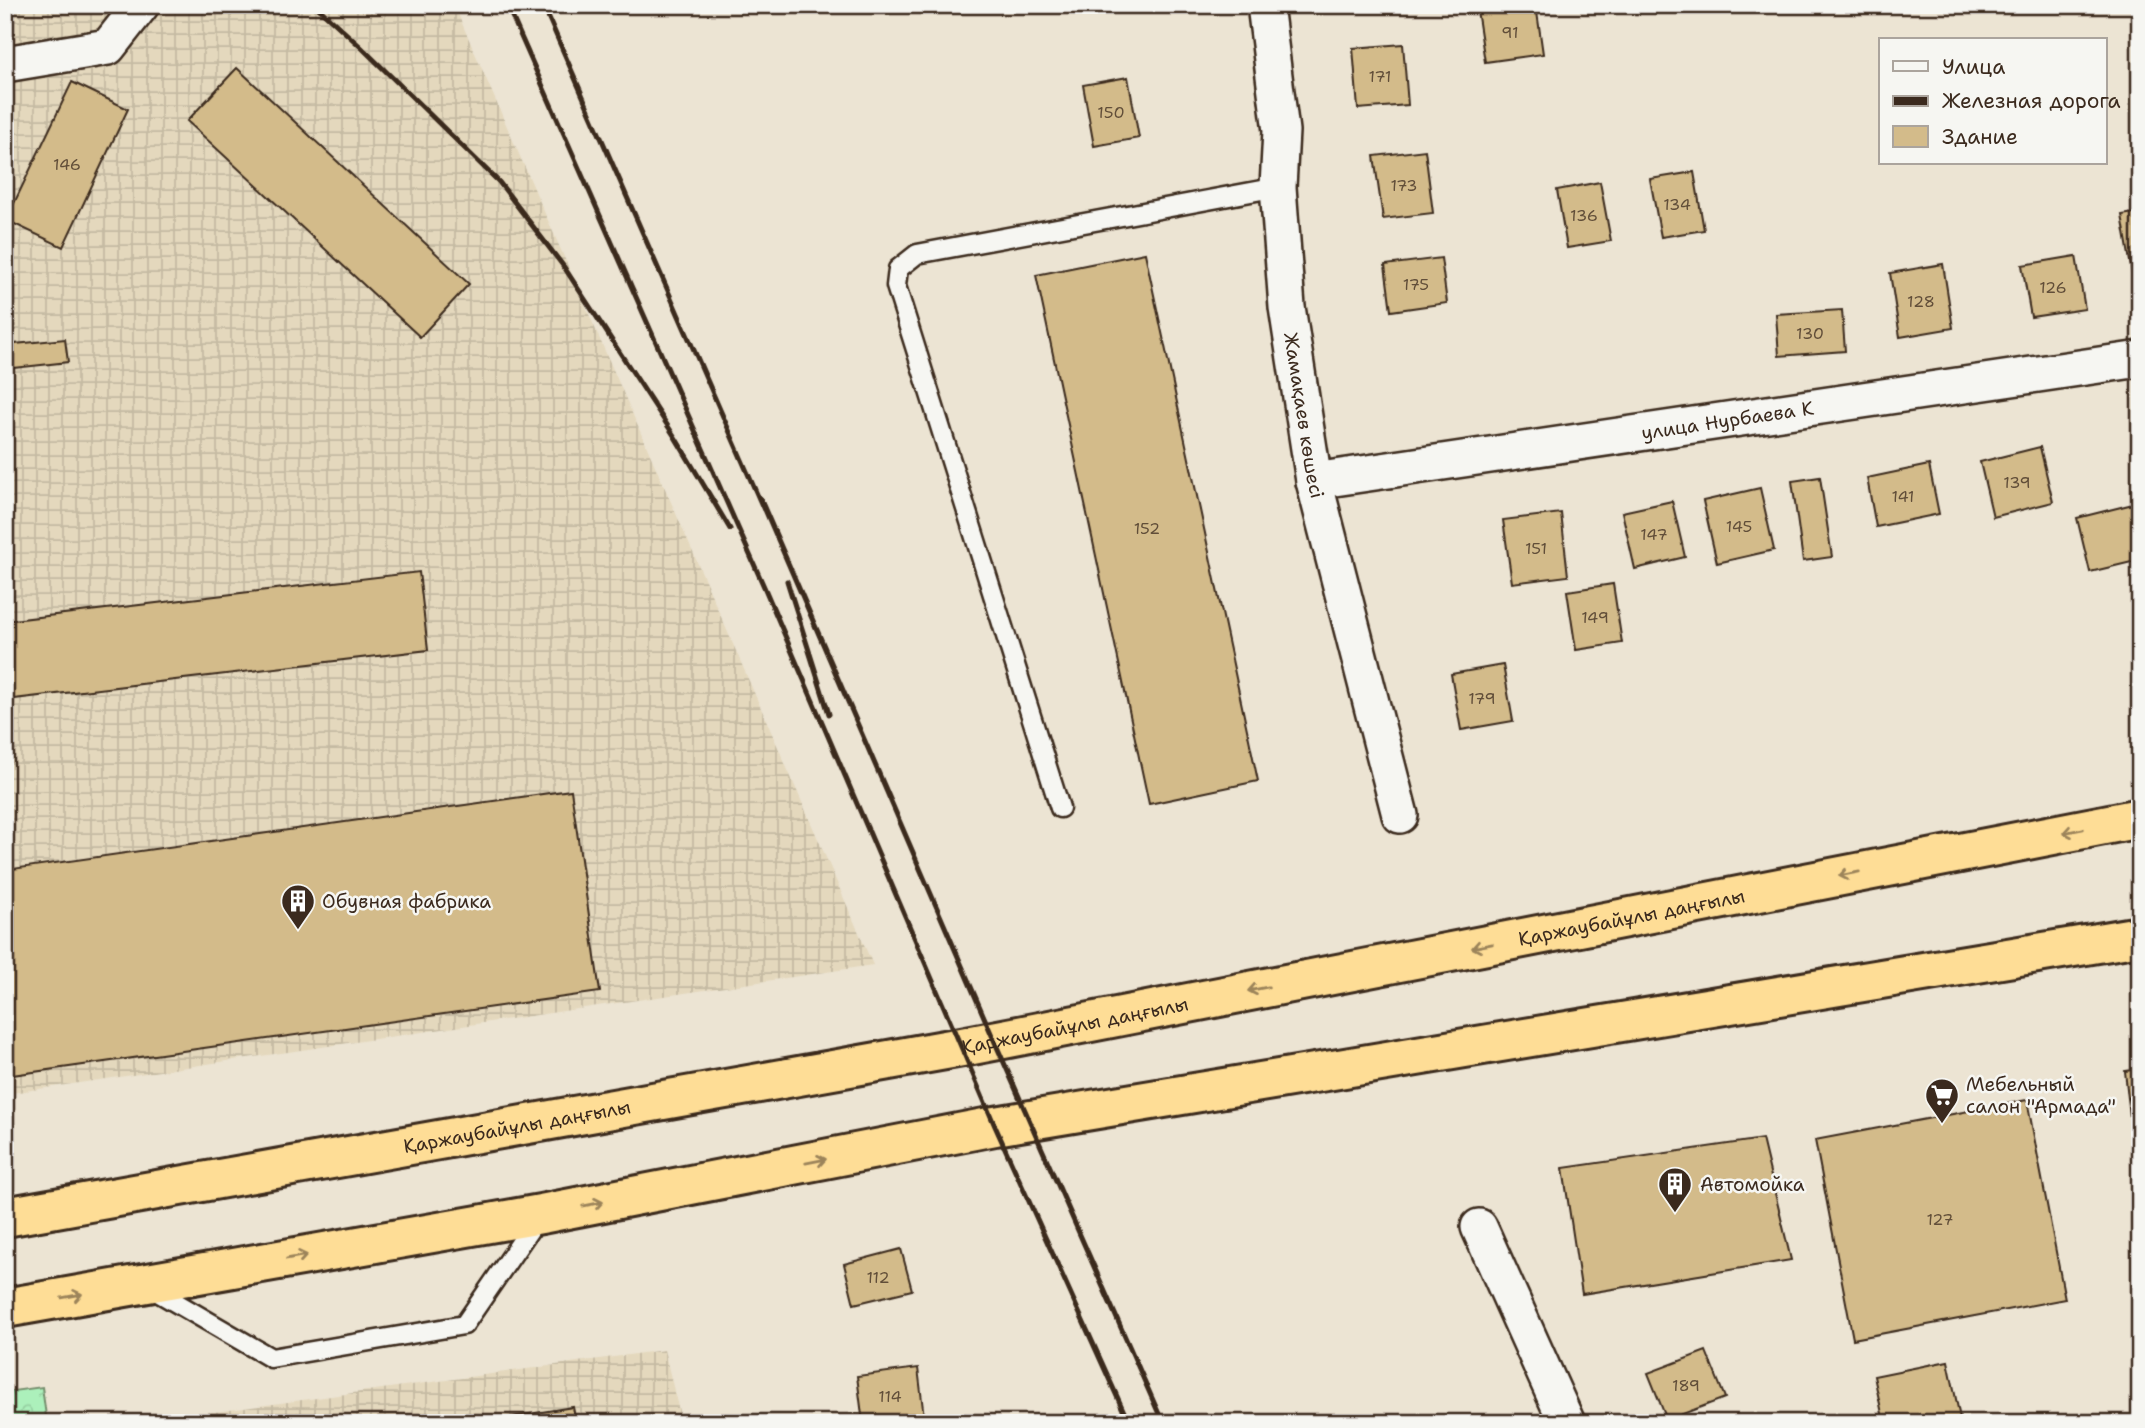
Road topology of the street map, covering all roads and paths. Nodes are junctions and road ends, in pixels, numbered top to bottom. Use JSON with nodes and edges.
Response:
{"nodes":[{"id":1,"x":141,"y":5,"type":"edge"},
{"id":2,"x":1265,"y":5,"type":"edge"},
{"id":3,"x":5,"y":64,"type":"edge"},
{"id":4,"x":1278,"y":187,"type":"junction"},
{"id":5,"x":2140,"y":359,"type":"edge"},
{"id":6,"x":1314,"y":481,"type":"junction"},
{"id":7,"x":1060,"y":808,"type":"dead end"},
{"id":8,"x":1399,"y":815,"type":"dead end"},
{"id":9,"x":2140,"y":818,"type":"edge"},
{"id":10,"x":2140,"y":936,"type":"edge"},
{"id":11,"x":541,"y":1214,"type":"junction"},
{"id":12,"x":5,"y":1217,"type":"edge"},
{"id":13,"x":1479,"y":1227,"type":"dead end"},
{"id":14,"x":143,"y":1283,"type":"junction"},
{"id":15,"x":5,"y":1308,"type":"edge"},
{"id":16,"x":1567,"y":1423,"type":"edge"}],
"edges":[{"from":1,"to":3,"type":"street"},
{"from":2,"to":4,"type":"street","name":"Жамақаев көшесі"},
{"from":4,"to":6,"type":"street","name":"Жамақаев көшесі"},
{"from":4,"to":7,"type":"lane"},
{"from":5,"to":6,"type":"street","name":"улица Нурбаева К"},
{"from":6,"to":8,"type":"street","name":"Жамақаев көшесі"},
{"from":9,"to":12,"type":"highway","name":"Қаржаубайұлы даңғылы","one_way":true},
{"from":11,"to":10,"type":"highway","one_way":true},
{"from":14,"to":11,"type":"highway","one_way":true},
{"from":11,"to":14,"type":"lane"},
{"from":13,"to":16,"type":"street"},
{"from":15,"to":14,"type":"highway","one_way":true}]}
